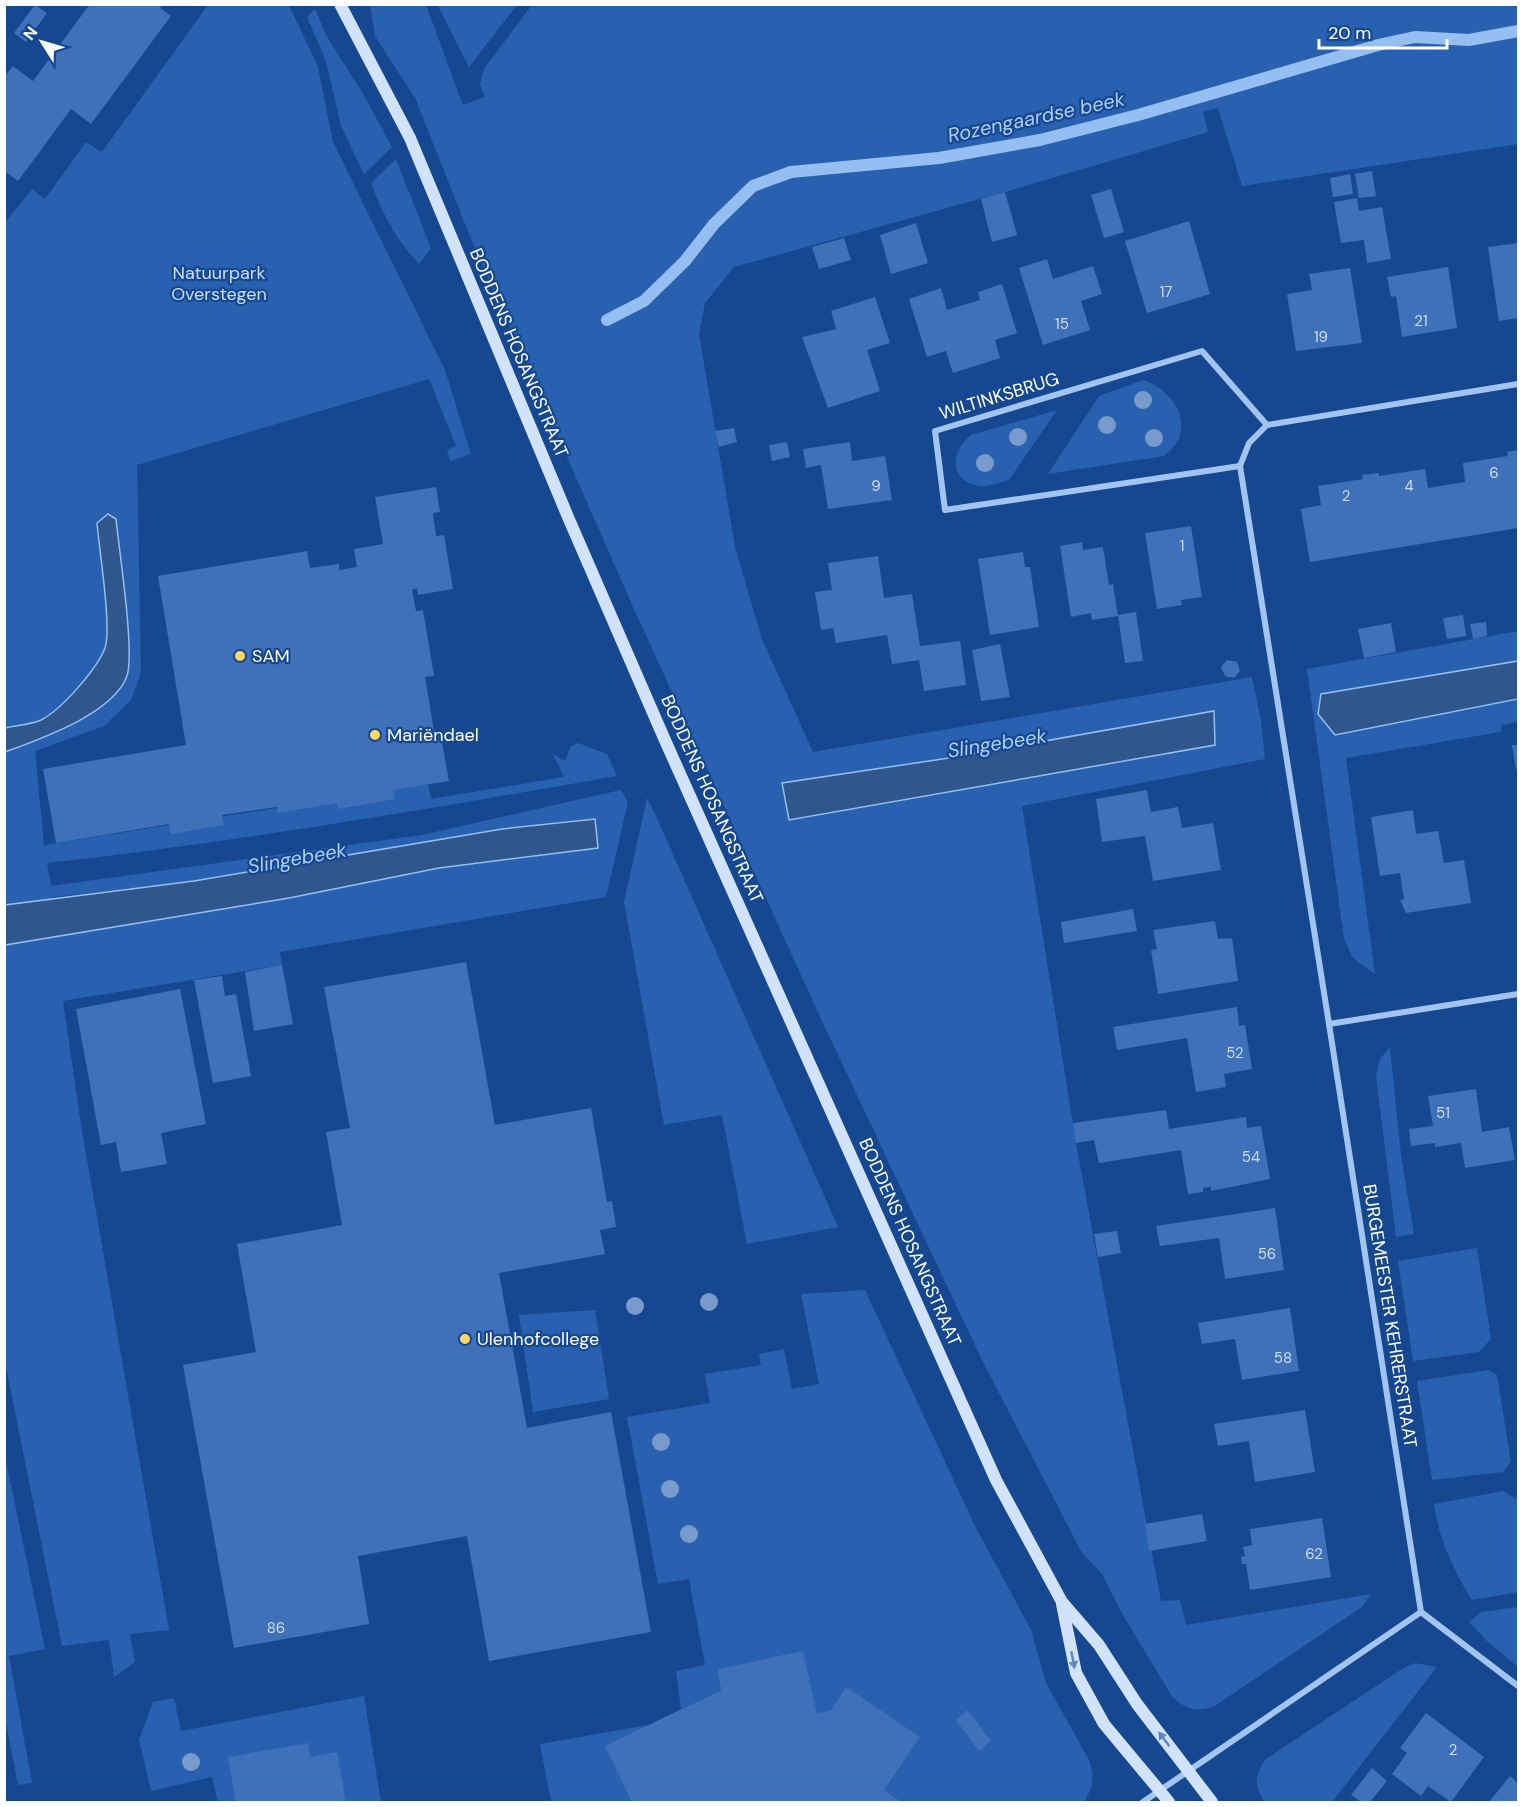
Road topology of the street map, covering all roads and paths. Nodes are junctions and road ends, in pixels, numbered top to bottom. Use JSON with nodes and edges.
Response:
{"nodes":[{"id":1,"x":340,"y":4,"type":"edge"},
{"id":2,"x":1518,"y":384,"type":"edge"},
{"id":3,"x":1267,"y":425,"type":"junction"},
{"id":4,"x":1240,"y":466,"type":"junction"},
{"id":5,"x":1518,"y":994,"type":"edge"},
{"id":6,"x":1329,"y":1024,"type":"junction"},
{"id":7,"x":1062,"y":1602,"type":"junction"},
{"id":8,"x":1421,"y":1612,"type":"junction"},
{"id":9,"x":1518,"y":1686,"type":"edge"},
{"id":10,"x":1188,"y":1771,"type":"junction"},
{"id":11,"x":1159,"y":1790,"type":"junction"},
{"id":12,"x":1143,"y":1803,"type":"edge"},
{"id":13,"x":1169,"y":1803,"type":"edge"},
{"id":14,"x":1212,"y":1803,"type":"edge"}],
"edges":[{"from":1,"to":7,"type":"street","name":"BODDENS HOSANGSTRAAT"},
{"from":2,"to":3,"type":"street"},
{"from":3,"to":4,"type":"street"},
{"from":3,"to":4,"type":"street","name":"WILTINKSBRUG"},
{"from":4,"to":6,"type":"street","name":"BURGEMEESTER KEHRERSTRAAT"},
{"from":5,"to":6,"type":"street"},
{"from":6,"to":8,"type":"street","name":"BURGEMEESTER KEHRERSTRAAT"},
{"from":10,"to":7,"type":"street","name":"BODDENS HOSANGSTRAAT","one_way":true},
{"from":7,"to":11,"type":"street","name":"BODDENS HOSANGSTRAAT","one_way":true},
{"from":8,"to":9,"type":"street"},
{"from":8,"to":10,"type":"street"},
{"from":10,"to":11,"type":"street"},
{"from":10,"to":14,"type":"street","name":"BODDENS HOSANGSTRAAT"},
{"from":11,"to":12,"type":"street"},
{"from":11,"to":13,"type":"street","name":"BODDENS HOSANGSTRAAT"}]}
